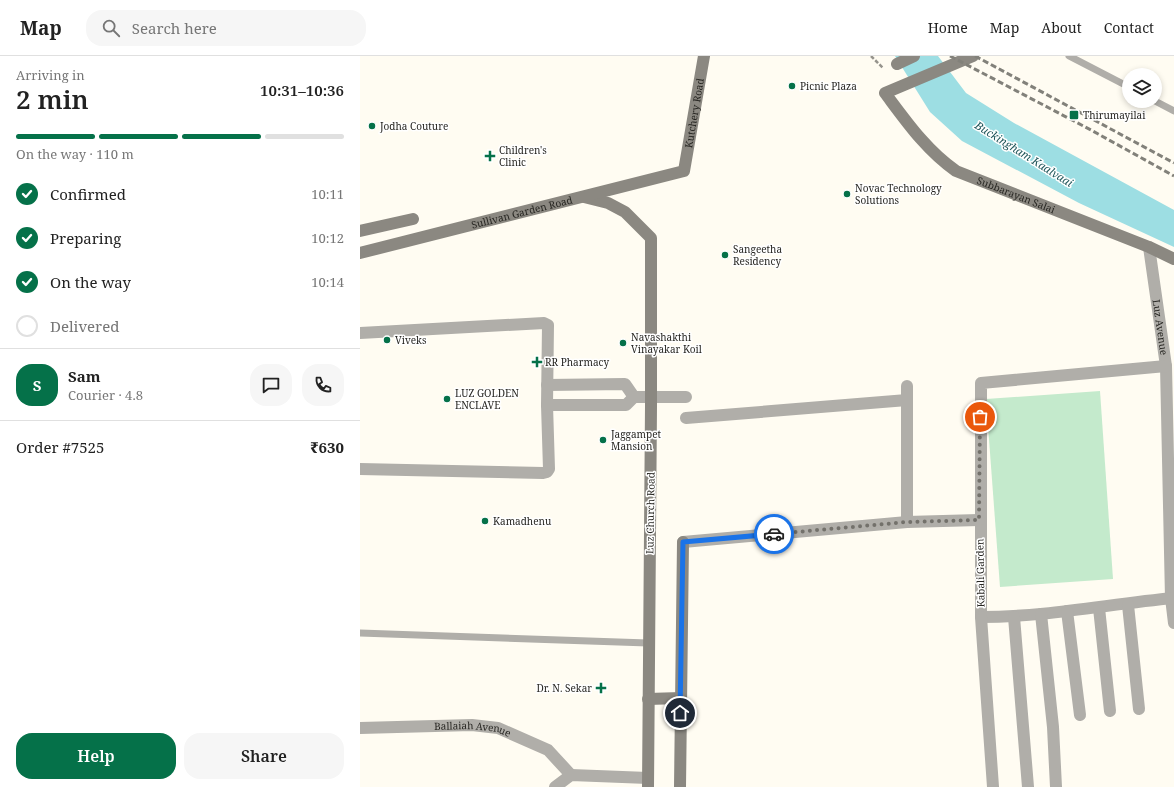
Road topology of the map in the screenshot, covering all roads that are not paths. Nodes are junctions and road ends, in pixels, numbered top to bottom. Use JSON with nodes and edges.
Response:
{"nodes":[{"id":1,"x":704,"y":56,"type":"edge"},
{"id":2,"x":914,"y":56,"type":"edge"},
{"id":3,"x":973,"y":56,"type":"edge"},
{"id":4,"x":1069,"y":56,"type":"edge"},
{"id":5,"x":897,"y":64,"type":"dead end"},
{"id":6,"x":1122,"y":83,"type":"edge"},
{"id":7,"x":1162,"y":105,"type":"edge"},
{"id":8,"x":1174,"y":111,"type":"edge"},
{"id":9,"x":684,"y":171,"type":"joint"},
{"id":10,"x":584,"y":196,"type":"junction"},
{"id":11,"x":412,"y":219,"type":"dead end"},
{"id":12,"x":360,"y":232,"type":"edge"},
{"id":13,"x":1149,"y":247,"type":"junction"},
{"id":14,"x":360,"y":253,"type":"edge"},
{"id":15,"x":1174,"y":259,"type":"edge"},
{"id":16,"x":360,"y":333,"type":"edge"},
{"id":17,"x":1166,"y":366,"type":"junction"},
{"id":18,"x":547,"y":385,"type":"junction"},
{"id":19,"x":907,"y":386,"type":"dead end"},
{"id":20,"x":634,"y":397,"type":"junction"},
{"id":21,"x":651,"y":397,"type":"junction"},
{"id":22,"x":686,"y":397,"type":"dead end"},
{"id":23,"x":906,"y":400,"type":"junction"},
{"id":24,"x":547,"y":405,"type":"junction"},
{"id":25,"x":686,"y":418,"type":"dead end"},
{"id":26,"x":360,"y":469,"type":"edge"},
{"id":27,"x":979,"y":520,"type":"junction"},
{"id":28,"x":907,"y":522,"type":"junction"},
{"id":29,"x":683,"y":542,"type":"joint"},
{"id":30,"x":1173,"y":598,"type":"edge"},
{"id":31,"x":1128,"y":605,"type":"junction"},
{"id":32,"x":1099,"y":608,"type":"junction"},
{"id":33,"x":1067,"y":611,"type":"junction"},
{"id":34,"x":1041,"y":614,"type":"junction"},
{"id":35,"x":981,"y":617,"type":"junction"},
{"id":36,"x":1014,"y":617,"type":"junction"},
{"id":37,"x":1174,"y":623,"type":"edge"},
{"id":38,"x":360,"y":633,"type":"edge"},
{"id":39,"x":648,"y":643,"type":"junction"},
{"id":40,"x":681,"y":698,"type":"junction"},
{"id":41,"x":648,"y":699,"type":"junction"},
{"id":42,"x":1139,"y":709,"type":"dead end"},
{"id":43,"x":1110,"y":711,"type":"dead end"},
{"id":44,"x":1080,"y":715,"type":"dead end"},
{"id":45,"x":360,"y":728,"type":"edge"},
{"id":46,"x":571,"y":775,"type":"junction"},
{"id":47,"x":648,"y":782,"type":"edge"},
{"id":48,"x":555,"y":787,"type":"edge"},
{"id":49,"x":680,"y":787,"type":"edge"},
{"id":50,"x":994,"y":787,"type":"edge"},
{"id":51,"x":1028,"y":787,"type":"edge"},
{"id":52,"x":1056,"y":787,"type":"edge"}],
"edges":[{"from":1,"to":9,"type":"main road","name":"Kutchery Road"},
{"from":2,"to":5,"type":"main road"},
{"from":3,"to":13,"type":"main road","name":"Subbarayan Salai"},
{"from":4,"to":6,"type":"lane"},
{"from":7,"to":8,"type":"lane"},
{"from":9,"to":10,"type":"main road","name":"Sullivan Garden Road"},
{"from":10,"to":14,"type":"main road","name":"Sullivan Garden Road"},
{"from":10,"to":21,"type":"main road","name":"Luz Church Road"},
{"from":11,"to":12,"type":"main road"},
{"from":13,"to":15,"type":"main road","name":"Subbarayan Salai"},
{"from":13,"to":17,"type":"street","name":"Luz Avenue"},
{"from":16,"to":18,"type":"street"},
{"from":17,"to":27,"type":"street","name":"Kabali Garden"},
{"from":17,"to":30,"type":"street","name":"Luz Avenue"},
{"from":18,"to":20,"type":"street"},
{"from":18,"to":24,"type":"street"},
{"from":19,"to":23,"type":"street"},
{"from":20,"to":21,"type":"street"},
{"from":20,"to":24,"type":"street"},
{"from":21,"to":22,"type":"street"},
{"from":21,"to":39,"type":"main road","name":"Luz Church Road"},
{"from":23,"to":25,"type":"street"},
{"from":23,"to":28,"type":"street"},
{"from":24,"to":26,"type":"street"},
{"from":27,"to":28,"type":"street"},
{"from":27,"to":35,"type":"street","name":"Kabali Garden"},
{"from":28,"to":29,"type":"street"},
{"from":29,"to":40,"type":"main road"},
{"from":30,"to":31,"type":"street","name":"Kabali Garden"},
{"from":30,"to":37,"type":"street","name":"Luz Avenue"},
{"from":31,"to":32,"type":"street","name":"Kabali Garden"},
{"from":31,"to":42,"type":"street"},
{"from":32,"to":33,"type":"street","name":"Kabali Garden"},
{"from":32,"to":43,"type":"street"},
{"from":33,"to":34,"type":"street","name":"Kabali Garden"},
{"from":33,"to":44,"type":"street"},
{"from":34,"to":36,"type":"street","name":"Kabali Garden"},
{"from":34,"to":52,"type":"street"},
{"from":35,"to":36,"type":"street","name":"Kabali Garden"},
{"from":35,"to":50,"type":"street"},
{"from":36,"to":51,"type":"street"},
{"from":38,"to":39,"type":"lane"},
{"from":39,"to":41,"type":"main road","name":"Luz Church Road"},
{"from":40,"to":41,"type":"main road"},
{"from":40,"to":49,"type":"main road"},
{"from":41,"to":47,"type":"main road","name":"Luz Church Road"},
{"from":45,"to":46,"type":"street","name":"Ballaiah Avenue"},
{"from":46,"to":47,"type":"street"},
{"from":46,"to":48,"type":"street"}]}
